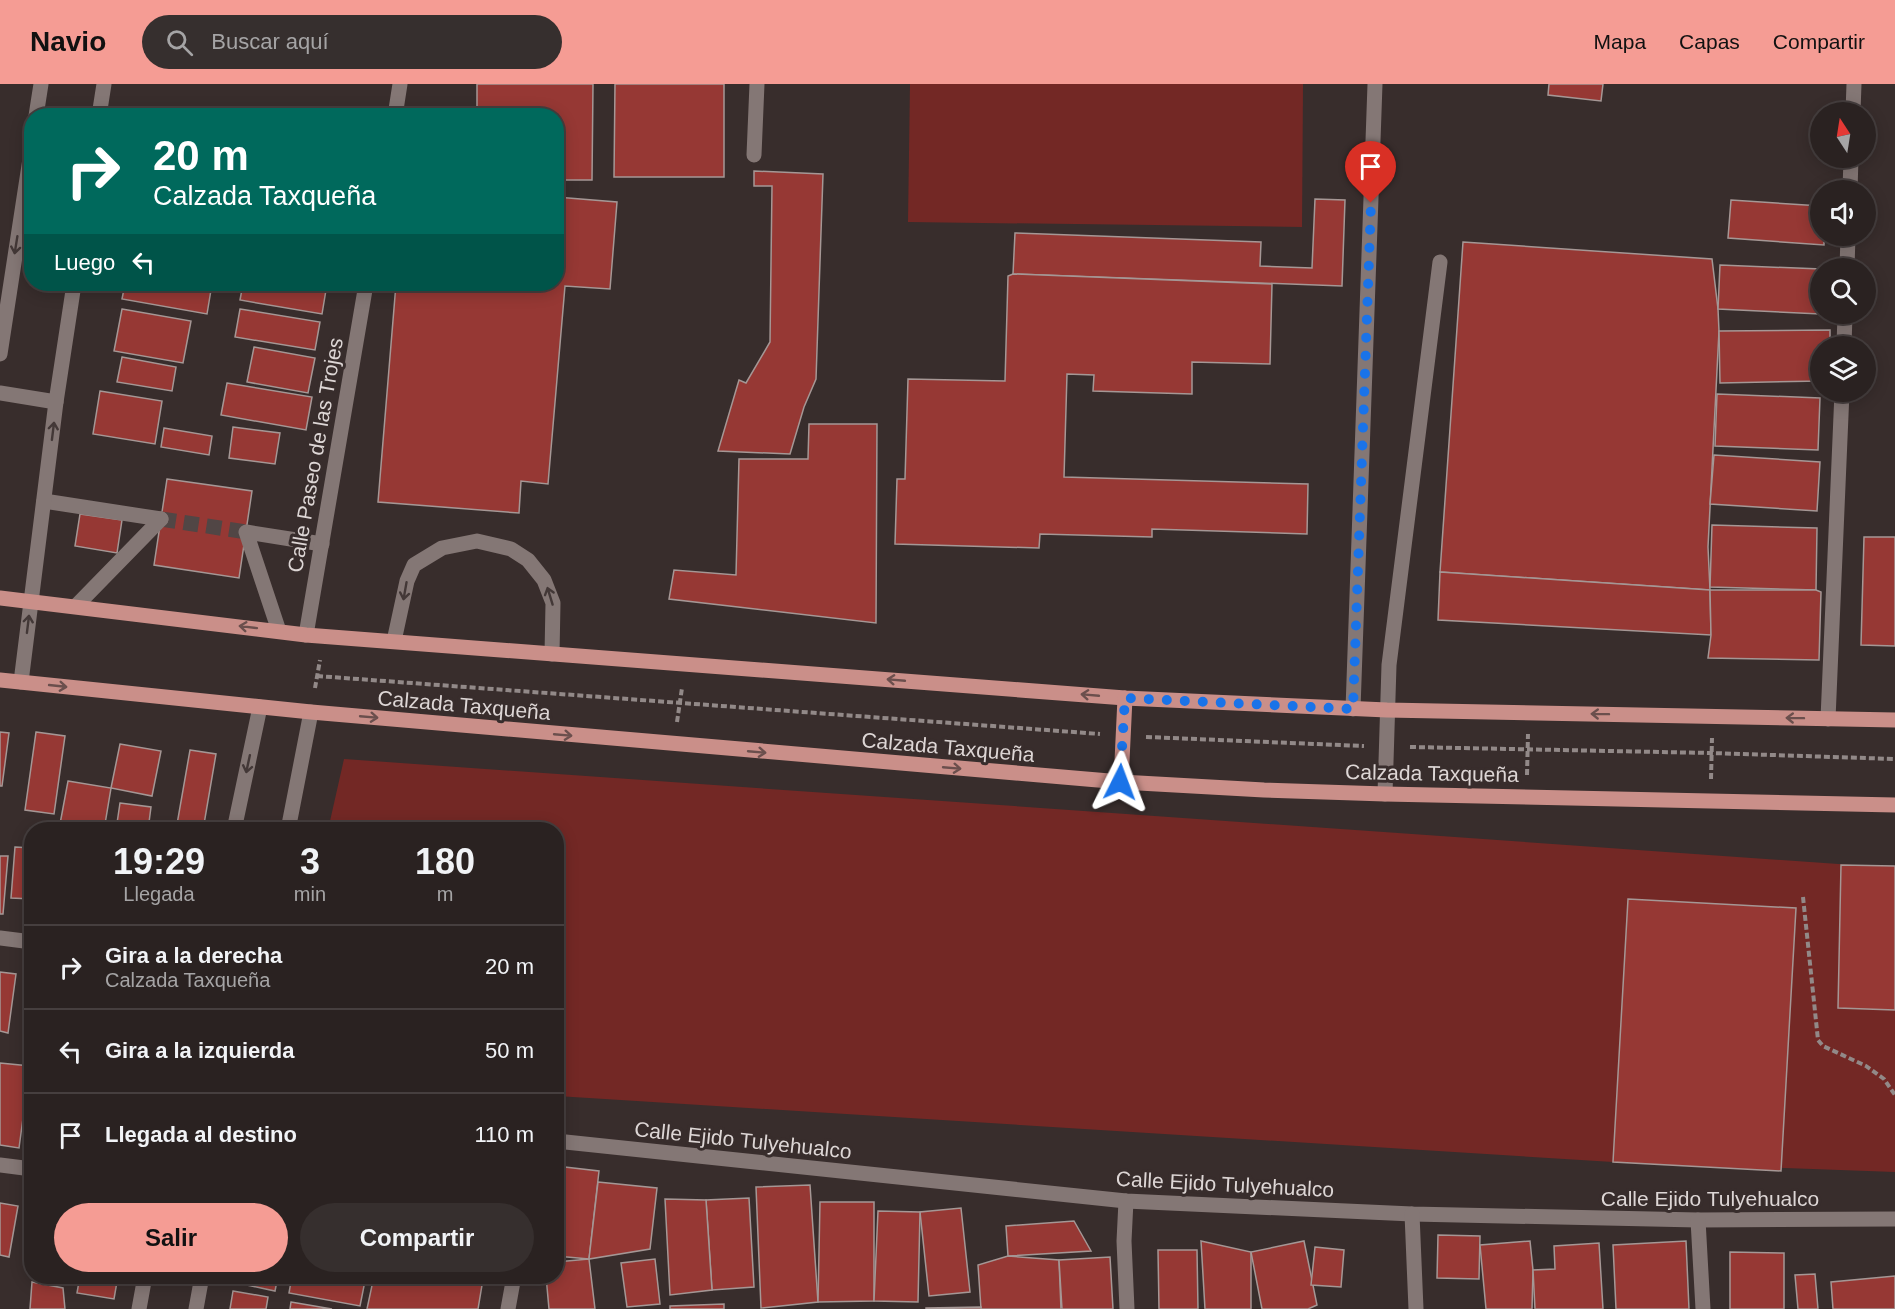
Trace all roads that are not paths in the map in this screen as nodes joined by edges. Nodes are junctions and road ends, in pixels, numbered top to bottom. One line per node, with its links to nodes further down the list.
1 (41, 84): 8 (street)
2 (104, 84): 9 (street)
3 (400, 84): 10 (street)
4 (757, 84): 11 (street)
5 (1375, 84): 34 (street)
6 (1854, 84): 7 (street)
7 (1853, 102)
8 (37, 108)
9 (100, 108)
10 (396, 108)
11 (754, 155)
12 (24, 195): 16 (street, one-way to 16)
13 (1440, 262): 35 (street)
14 (73, 291): 19 (street)
15 (365, 291): 22 (street, Calle Paseo de las Trojes)
16 (2, 328): 17 (street)
17 (0, 354)
18 (0, 393): 19 (street)
19 (56, 402): 21 (street, one-way to 19)
20 (1842, 402): 37 (street)
21 (44, 501): 24 (street); 25 (street)
22 (322, 544): 26 (street); 27 (street, Calle Paseo de las Trojes)
23 (0, 598): 24 (main road)
24 (31, 601): 25 (main road); 31 (street, one-way to 24)
25 (76, 606): 26 (main road, one-way to 25)
26 (279, 631): 27 (main road)
27 (306, 634): 28 (main road)
28 (394, 641): 29 (main road); 29 (street, one-way to 28)
29 (552, 654): 32 (main road, one-way to 29)
30 (0, 680): 31 (main road, Calzada Taxqueña)
31 (21, 682): 33 (main road, Calzada Taxqueña, one-way to 33)
32 (1125, 698): 34 (main road); 39 (main road)
33 (260, 707): 36 (main road, Calzada Taxqueña); 42 (street, one-way to 42)
34 (1353, 709): 35 (main road)
35 (1387, 710): 37 (main road, one-way to 35); 40 (street)
36 (311, 712): 39 (main road, Calzada Taxqueña, one-way to 39); 43 (street)
37 (1828, 719): 38 (main road)
38 (1895, 720)
39 (1120, 782): 40 (main road, Calzada Taxqueña)
40 (1385, 794): 41 (main road, Calzada Taxqueña)
41 (1895, 805)
42 (236, 822)
43 (290, 822)
44 (0, 938): 45 (street)
45 (24, 941)
46 (564, 1142): 49 (street, Calle Ejido Tulyehualco)
47 (0, 1165): 48 (street)
48 (24, 1168)
49 (1126, 1201): 50 (street, Calle Ejido Tulyehualco); 59 (street)
50 (1412, 1214): 52 (street, Calle Ejido Tulyehualco); 60 (street)
51 (1895, 1219): 52 (street, Calle Ejido Tulyehualco)
52 (1698, 1220): 61 (street)
53 (144, 1284): 56 (street)
54 (201, 1284): 57 (street)
55 (513, 1284): 58 (street)
56 (139, 1309)
57 (196, 1309)
58 (508, 1309)
59 (1127, 1309)
60 (1416, 1309)
61 (1703, 1309)

